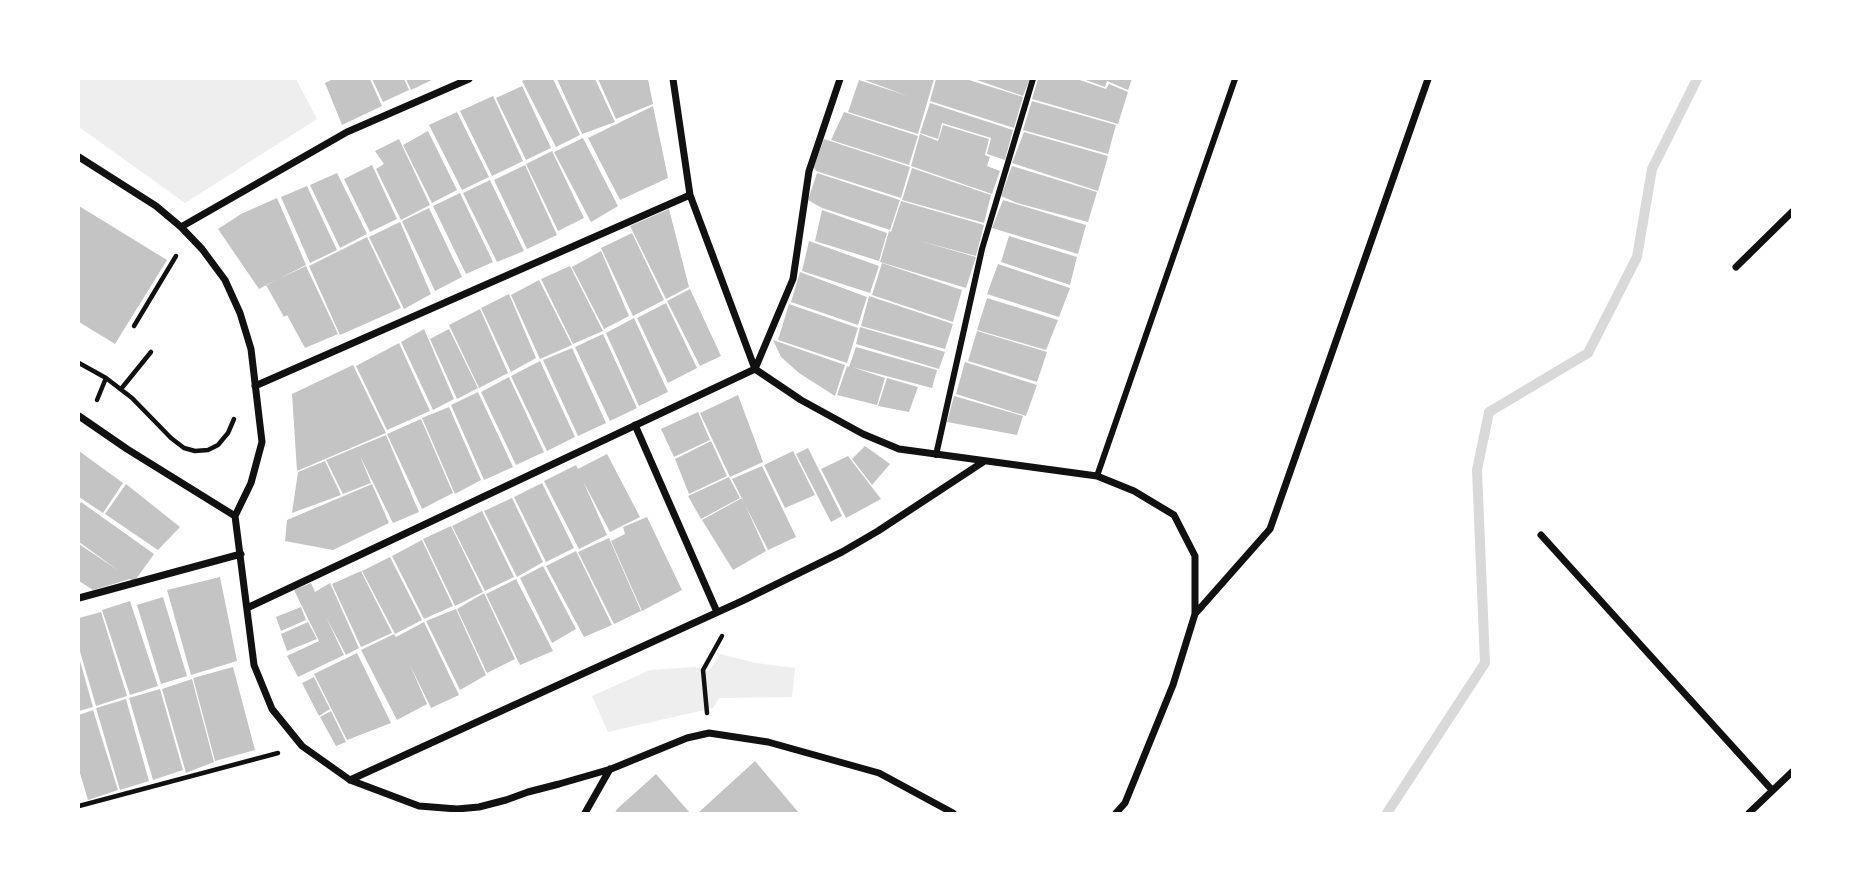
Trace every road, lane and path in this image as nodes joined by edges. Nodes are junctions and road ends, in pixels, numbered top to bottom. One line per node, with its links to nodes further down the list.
1 (470, 79): 10 (street)
2 (673, 79): 8 (street)
3 (840, 79): 16 (street)
4 (1033, 79): 22 (street)
5 (1235, 79): 24 (street)
6 (1428, 79): 31 (street)
7 (79, 157): 10 (street)
8 (690, 195): 16 (street); 17 (street)
9 (1792, 212): 12 (street)
10 (181, 227): 17 (street)
11 (184, 265): 13 (path)
12 (1736, 267)
13 (134, 326)
14 (150, 352): 18 (path)
15 (79, 363): 18 (path)
16 (755, 369): 21 (street); 22 (street)
17 (255, 386): 25 (street)
18 (121, 389): 19 (path)
19 (238, 411)
20 (79, 416): 25 (street)
21 (635, 425): 29 (street); 30 (street)
22 (936, 455): 23 (street)
23 (983, 461): 24 (street); 30 (street)
24 (1097, 476): 31 (street)
25 (235, 516): 27 (street)
26 (1541, 534): 38 (street)
27 (241, 554): 28 (street); 29 (street)
28 (79, 598)
29 (247, 608): 34 (street)
30 (717, 612): 37 (street)
31 (1195, 614): 44 (street)
32 (703, 670): 33 (path)
33 (709, 733): 35 (street); 43 (street)
34 (302, 746): 37 (street); 39 (path)
35 (611, 769): 40 (street); 42 (street)
36 (1792, 772): 38 (street)
37 (350, 779): 40 (street)
38 (1772, 790): 45 (street)
39 (79, 806)
40 (419, 806): 41 (street)
41 (425, 813)
42 (585, 813)
43 (953, 813)
44 (1115, 813)
45 (1749, 813)

